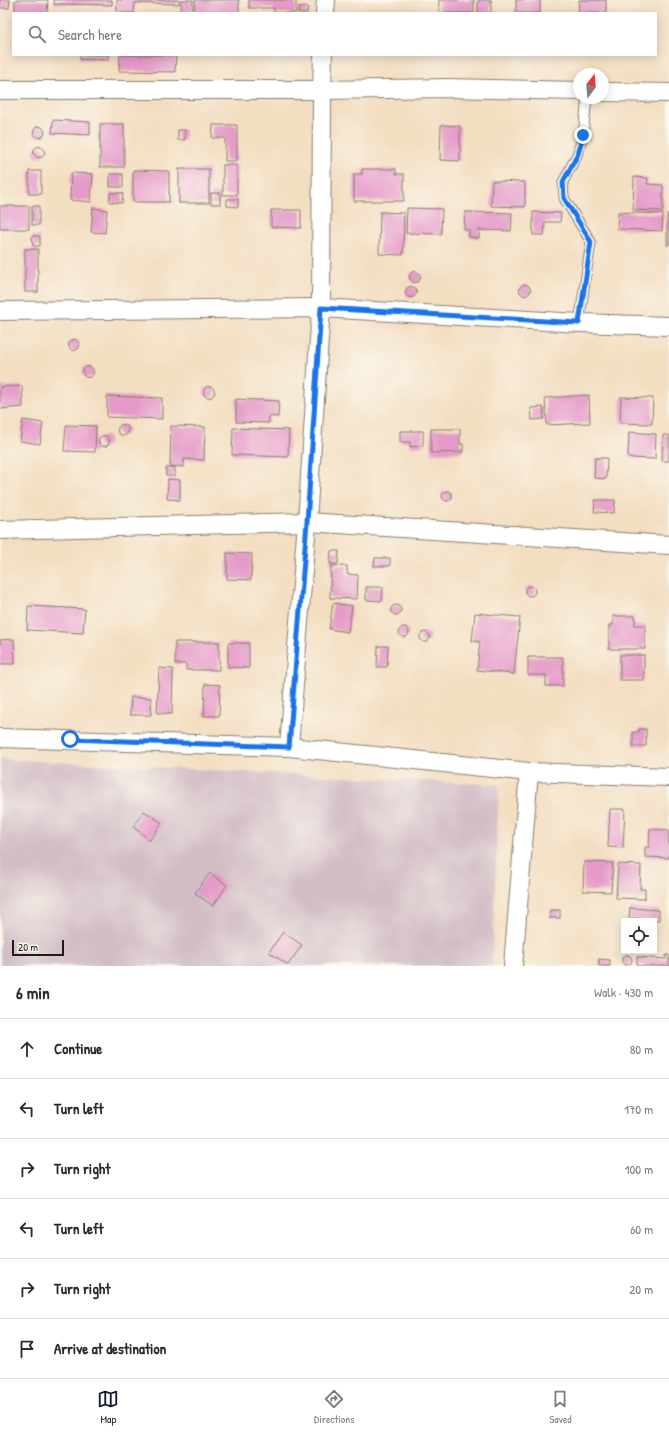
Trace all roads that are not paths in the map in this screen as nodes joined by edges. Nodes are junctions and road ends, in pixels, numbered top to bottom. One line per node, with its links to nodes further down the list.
1 (326, 0): 2 (street)
2 (325, 12)
3 (323, 56): 5 (street)
4 (0, 90): 5 (street)
5 (322, 90): 6 (street); 10 (street)
6 (573, 91)
7 (609, 92): 8 (street)
8 (669, 93)
9 (586, 104): 12 (lane)
10 (321, 308): 11 (street); 12 (street); 14 (street)
11 (0, 311)
12 (579, 323): 13 (street)
13 (669, 326)
14 (307, 522): 15 (street); 16 (street); 18 (street)
15 (0, 530)
16 (669, 545)
17 (0, 738): 18 (street)
18 (289, 747): 19 (street)
19 (529, 772): 20 (street); 21 (street)
20 (669, 777)
21 (513, 966)

